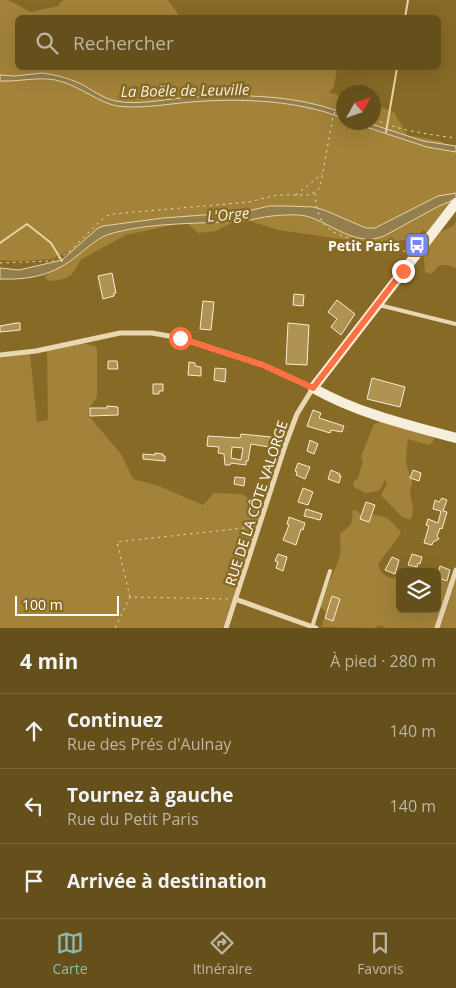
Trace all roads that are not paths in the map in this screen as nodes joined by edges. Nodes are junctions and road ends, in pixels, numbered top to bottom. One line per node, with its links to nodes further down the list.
1 (456, 203): 2 (street)
2 (376, 305): 3 (lane); 5 (street)
3 (456, 324)
4 (0, 355): 5 (street)
5 (313, 388): 6 (street); 9 (street, RUE DE LA CÔTE VALORGE)
6 (456, 438)
7 (456, 570): 12 (street)
8 (330, 571): 10 (lane)
9 (235, 600): 10 (street); 11 (street, RUE DE LA CÔTE VALORGE)
10 (314, 627)
11 (226, 628)
12 (437, 628)

